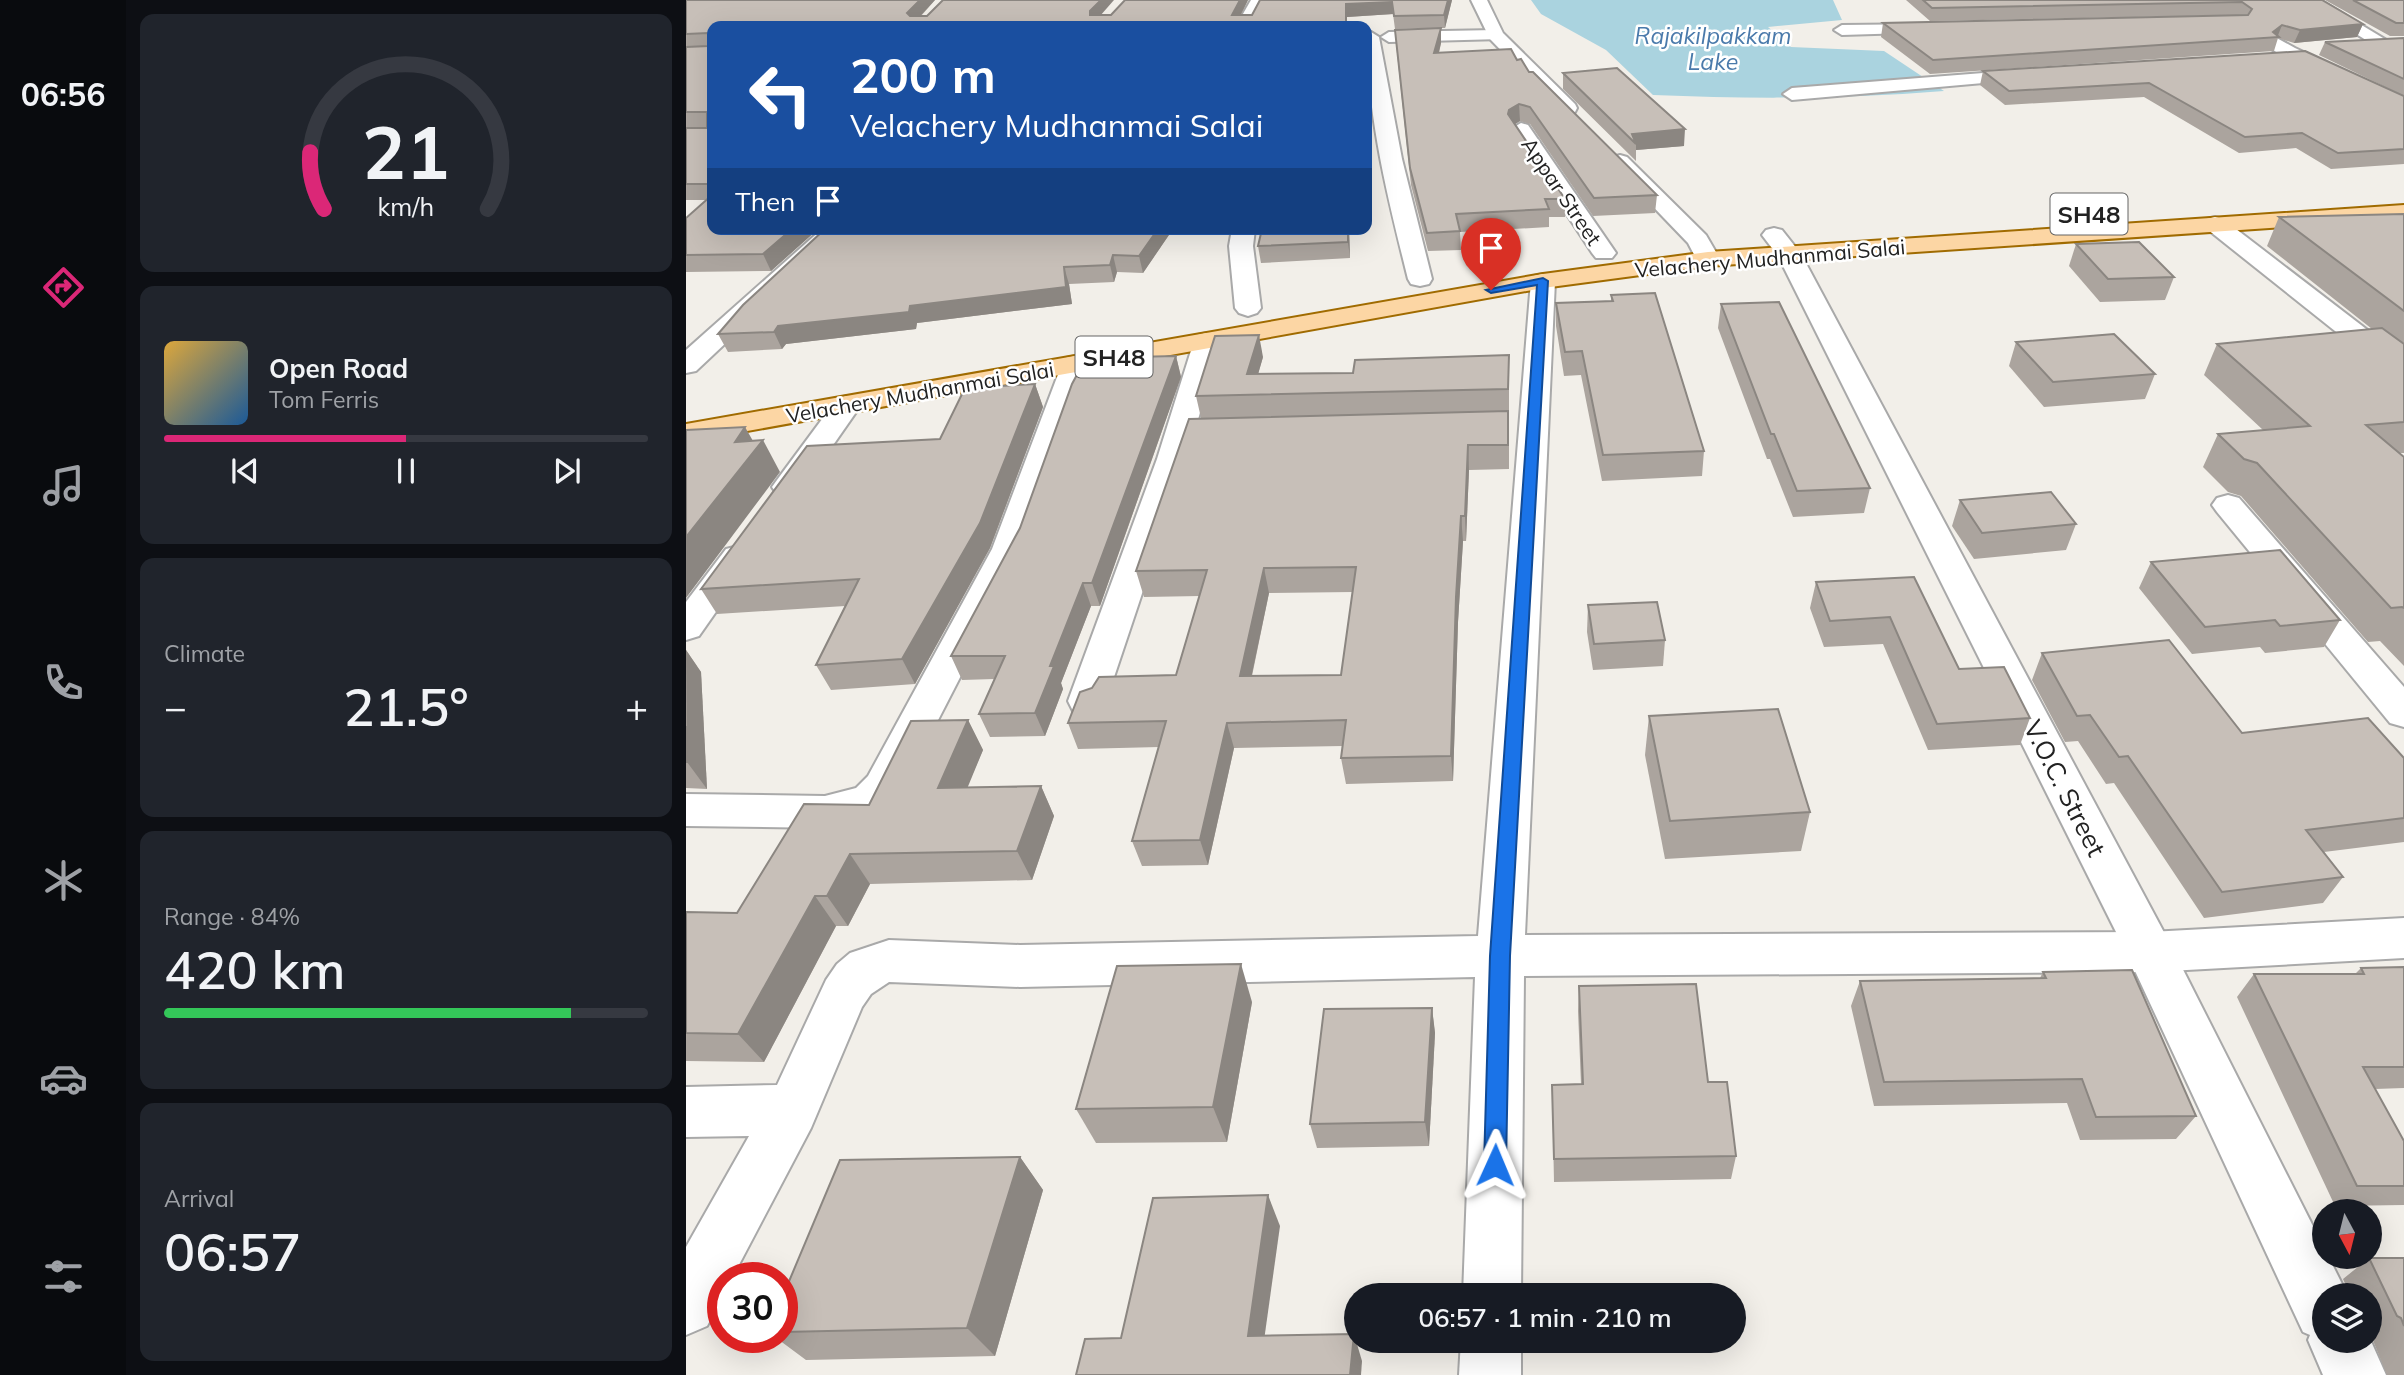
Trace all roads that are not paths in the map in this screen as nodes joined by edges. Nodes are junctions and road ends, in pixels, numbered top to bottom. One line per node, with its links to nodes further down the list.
1 (1259, 0): 5 (street)
2 (1479, 0): 10 (street)
3 (2197, 0): 7 (street)
4 (2309, 0): 13 (street)
5 (1247, 21)
6 (2196, 22): 7 (street)
7 (2236, 22): 16 (street)
8 (1952, 29): 9 (street)
9 (1842, 30)
10 (1496, 35): 11 (street); 22 (street)
11 (1372, 37)
12 (2404, 43): 13 (street)
13 (2385, 44): 14 (street)
14 (2347, 45)
15 (2322, 46): 16 (street)
16 (2295, 54): 17 (street); 21 (street)
17 (2259, 60)
18 (2053, 73): 20 (street)
19 (1372, 79): 32 (street)
20 (1792, 94)
21 (2402, 104)
22 (1582, 123)
23 (1521, 129): 31 (street, Appar Street)
24 (1602, 142): 30 (street)
25 (2403, 208): 26 (main road, Velachery Mudhanmai Salai / SH48); 29 (main road, Velachery Mudhanmai Salai / SH48)
26 (2215, 224): 29 (main road, Velachery Mudhanmai Salai / SH48); 38 (street)
27 (829, 235): 37 (street)
28 (1243, 235): 34 (street)
29 (1782, 244): 30 (main road, Velachery Mudhanmai Salai / SH48); 47 (street, V.O.C. Street)
30 (1703, 249): 31 (main road, Velachery Mudhanmai Salai / SH48); 33 (main road, Velachery Mudhanmai Salai / SH48)
31 (1604, 253): 32 (main road, Velachery Mudhanmai Salai / SH48)
32 (1420, 279): 34 (main road, Velachery Mudhanmai Salai / SH48)
33 (1543, 281): 35 (main road, Velachery Mudhanmai Salai / SH48); 48 (street)
34 (1248, 308): 36 (main road, Velachery Mudhanmai Salai / SH48)
35 (1207, 341): 36 (main road, Velachery Mudhanmai Salai / SH48); 43 (street)
36 (1066, 353): 39 (main road, Velachery Mudhanmai Salai / SH48); 45 (street)
37 (686, 365)
38 (2404, 372)
39 (847, 405): 40 (main road, Velachery Mudhanmai Salai / SH48); 42 (street)
40 (686, 433)
41 (2228, 505): 44 (street)
42 (686, 628)
43 (1087, 701)
44 (2404, 713)
45 (686, 810)
46 (2404, 938): 47 (street)
47 (2150, 952): 48 (street); 52 (street, V.O.C. Street)
48 (1500, 956): 49 (street); 51 (street)
49 (792, 1110): 50 (street); 53 (street)
50 (686, 1112)
51 (1492, 1283)
52 (2312, 1286)
53 (686, 1304)
54 (1491, 1353): 56 (street)
55 (2345, 1353): 57 (street)
56 (1490, 1375)
57 (2355, 1375)

